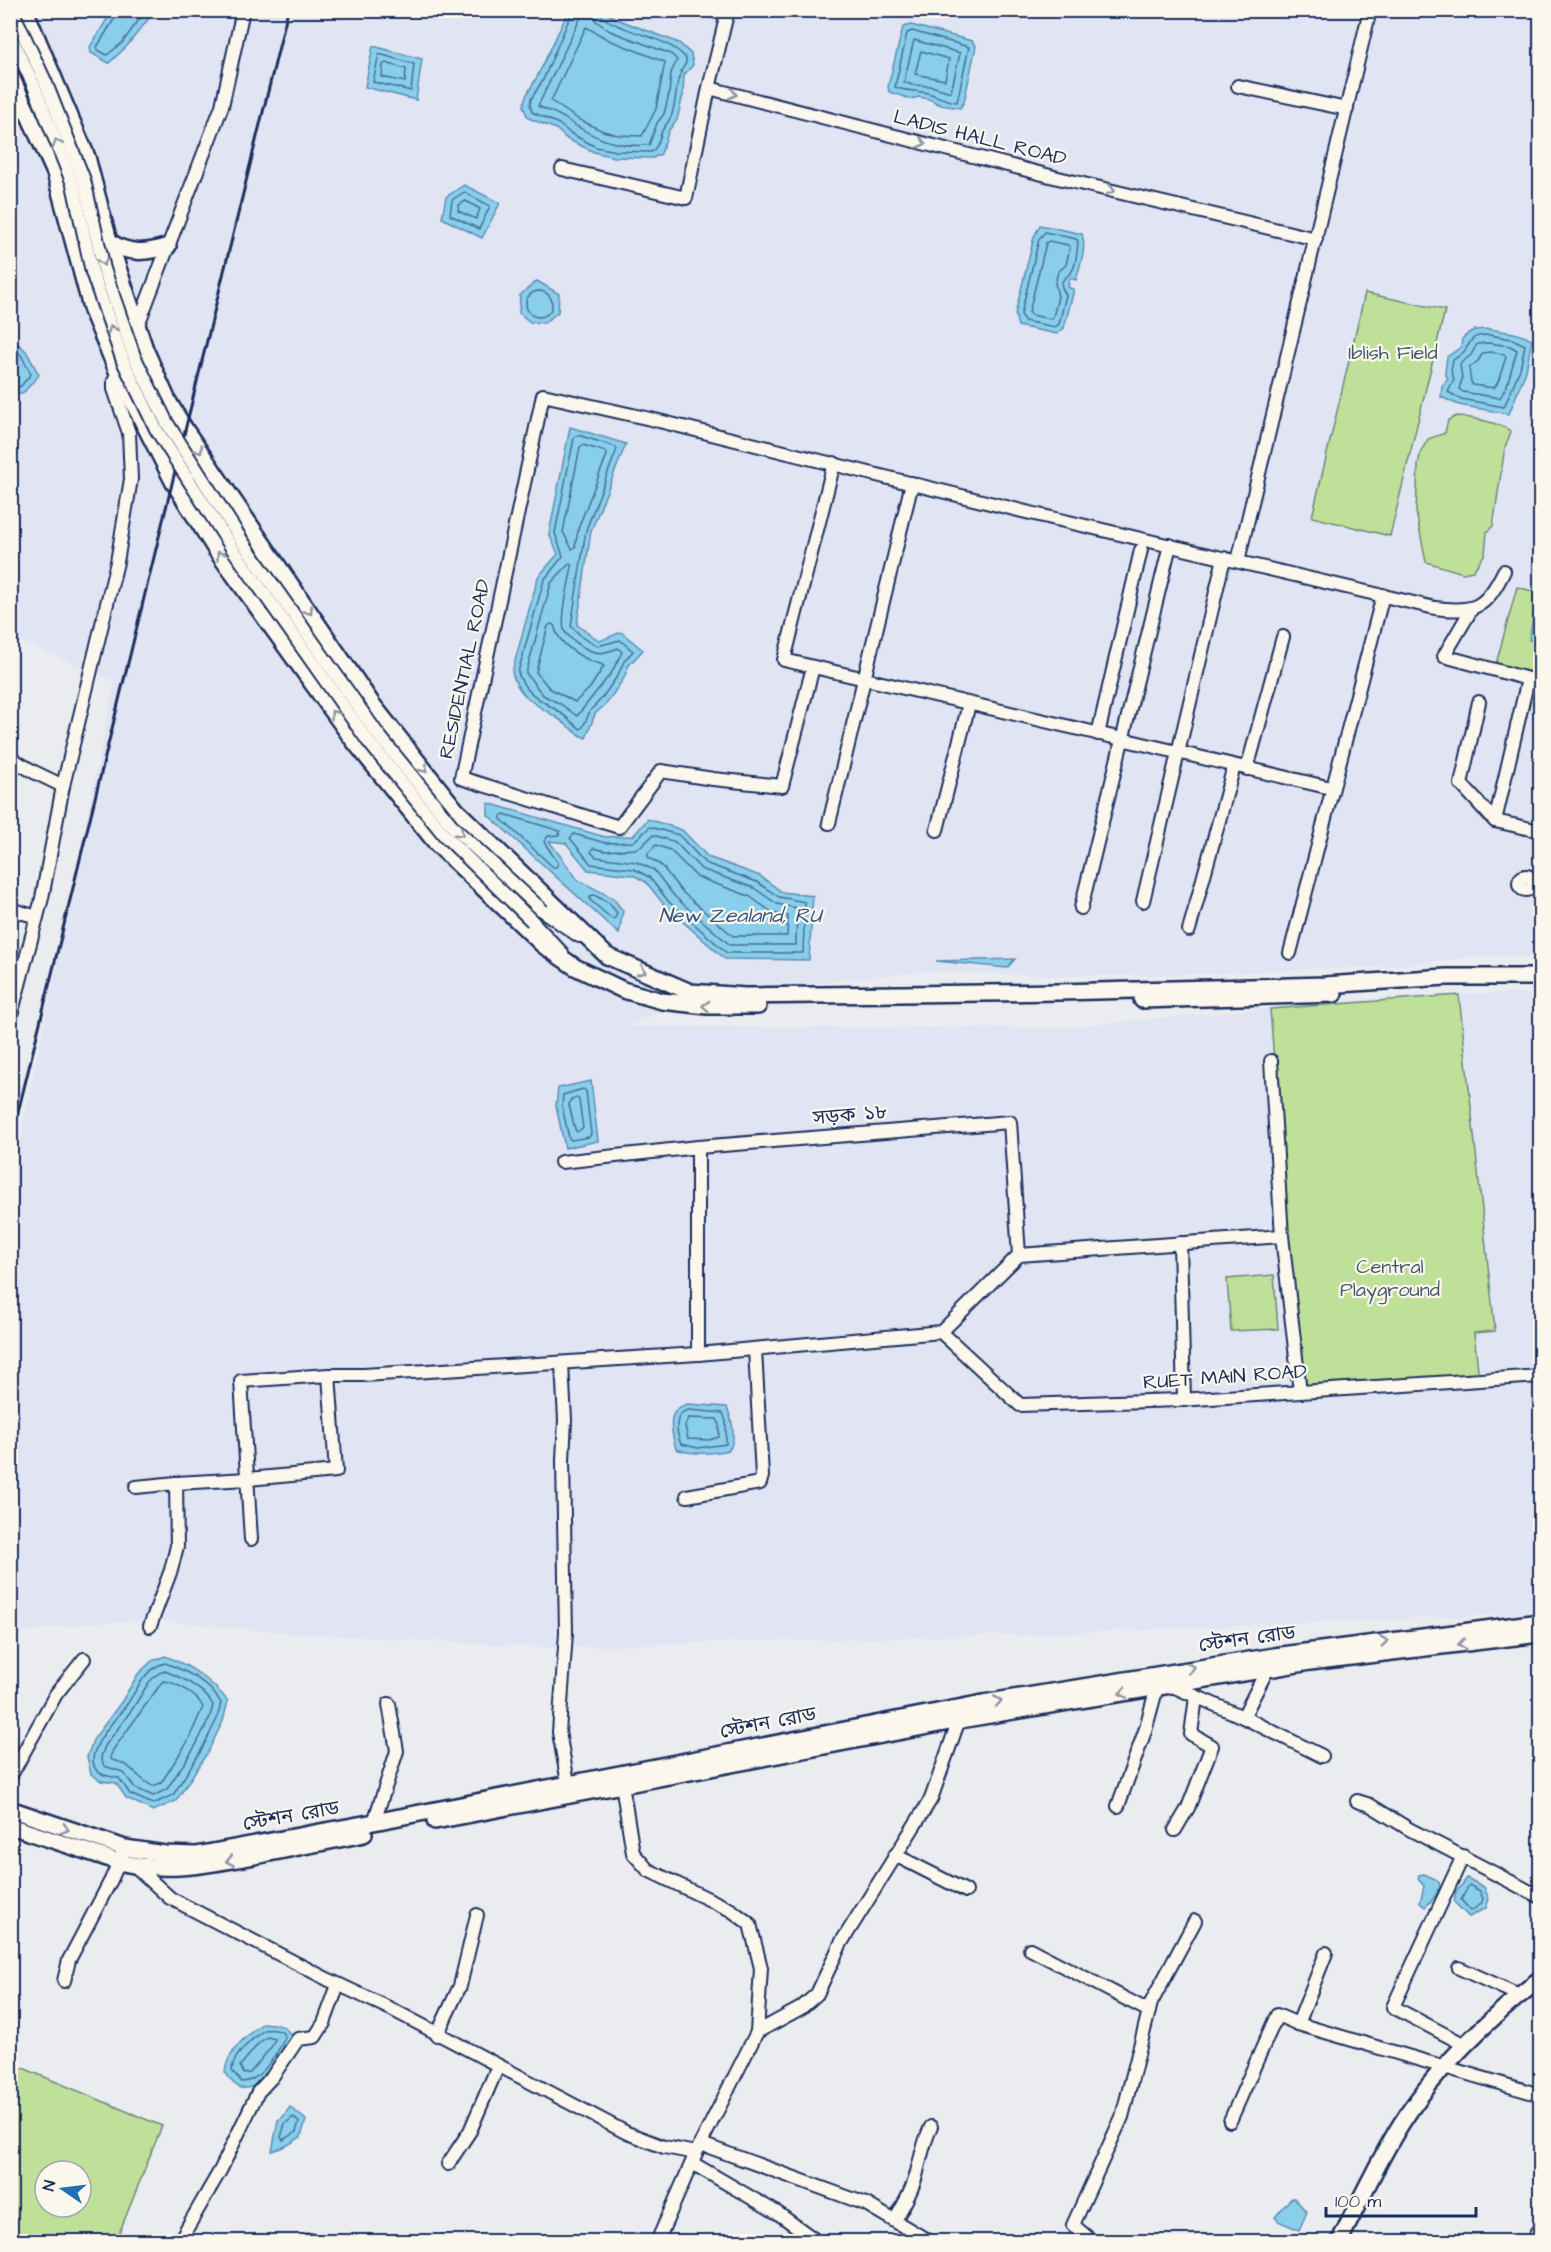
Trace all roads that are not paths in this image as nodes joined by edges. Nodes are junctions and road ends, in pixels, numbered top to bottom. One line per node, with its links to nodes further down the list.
1 (12, 10): 52 (street, one-way to 52, bridge)
2 (25, 10): 14 (main road)
3 (243, 10): 15 (street)
4 (711, 10): 6 (street)
5 (1370, 10): 11 (street)
6 (727, 13): 10 (street)
7 (10, 35): 53 (street, one-way to 7, bridge)
8 (10, 74): 17 (main road)
9 (1238, 86): 11 (street)
10 (709, 88): 12 (street); 13 (street, LADIS HALL ROAD, one-way to 13)
11 (1347, 109): 13 (street)
12 (562, 169)
13 (1316, 238): 23 (street)
14 (109, 241): 15 (main road); 16 (main road)
15 (168, 246): 16 (street)
16 (137, 327): 17 (street); 52 (main road, one-way to 52)
17 (118, 373): 40 (street); 53 (main road, one-way to 17)
18 (834, 463): 19 (street); 28 (street); 28 (street, RESIDENTIAL ROAD)
19 (912, 483): 20 (street); 29 (street)
20 (1170, 545): 22 (street); 35 (street)
21 (1141, 550): 34 (street)
22 (1224, 558): 23 (street); 36 (street)
23 (1238, 561): 25 (street)
24 (1504, 571): 26 (street)
25 (1383, 595): 26 (street); 41 (street)
26 (1471, 610): 30 (street)
27 (1283, 637): 38 (street)
28 (813, 667): 29 (street)
29 (864, 679): 33 (street); 43 (street)
30 (1527, 679): 31 (street); 42 (street)
31 (1540, 682)
32 (1479, 702): 42 (street)
33 (969, 704): 34 (street); 44 (street)
34 (1098, 734): 35 (street)
35 (1122, 740): 36 (street); 47 (street)
36 (1178, 753): 38 (street); 46 (street)
37 (14, 760): 39 (street); 40 (street)
38 (1240, 767): 41 (street); 50 (street)
39 (10, 774)
40 (63, 786): 49 (street)
41 (1331, 788): 51 (street)
42 (1495, 821): 45 (street)
43 (829, 823)
44 (937, 830)
45 (1540, 831)
46 (1143, 901)
47 (1081, 908)
48 (10, 909): 49 (street)
49 (37, 917): 56 (street)
50 (1188, 930)
51 (1290, 953)
52 (607, 956): 54 (main road, one-way to 54)
53 (575, 967): 55 (main road, one-way to 53)
54 (1540, 977)
55 (1540, 987)
56 (10, 1018)
57 (1271, 1061): 60 (street)
58 (698, 1147): 59 (street, সড়ক ১৮); 62 (street, সড়ক ১৮); 65 (street)
59 (561, 1162)
60 (1282, 1236): 61 (street); 69 (street)
61 (1180, 1243): 62 (street); 70 (street)
62 (1018, 1255): 63 (street)
63 (941, 1332): 64 (street); 70 (street, RUET MAIN ROAD)
64 (755, 1350): 65 (street); 74 (street)
65 (698, 1354): 66 (street)
66 (562, 1364): 67 (street); 88 (street)
67 (329, 1375): 71 (street); 71 (street)
68 (1540, 1376): 69 (street, RUET MAIN ROAD)
69 (1300, 1392): 70 (street, RUET MAIN ROAD)
70 (1184, 1400)
71 (248, 1479): 72 (street); 75 (street)
72 (176, 1483): 73 (street); 77 (street)
73 (136, 1487)
74 (687, 1496)
75 (251, 1539)
76 (1540, 1622): 84 (main road, স্টেশন রোড, one-way to 76)
77 (150, 1626)
78 (1540, 1634): 80 (main road, স্টেশন রোড, one-way to 80)
79 (84, 1659): 87 (street)
80 (1268, 1668): 81 (main road, স্টেশন রোড); 85 (street)
81 (1163, 1686): 82 (street); 84 (main road, স্টেশন রোড, one-way to 84); 91 (street)
82 (1196, 1696): 85 (street); 95 (street)
83 (388, 1704): 93 (street)
84 (962, 1714): 88 (main road, স্টেশন রোড); 89 (main road, স্টেশন রোড); 98 (street)
85 (1243, 1717): 86 (street)
86 (1322, 1756)
87 (10, 1777)
88 (568, 1783): 93 (main road, স্টেশন রোড)
89 (622, 1784): 100 (main road, স্টেশন রোড, one-way to 100); 114 (street)
90 (1357, 1801): 99 (street)
91 (1118, 1806)
92 (10, 1809): 100 (main road, স্টেশন রোড, one-way to 100)
93 (374, 1822): 100 (main road, স্টেশন রোড)
94 (10, 1826): 96 (main road, স্টেশন রোড)
95 (1175, 1830)
96 (30, 1831): 97 (main road); 100 (main road, স্টেশন রোড)
97 (10, 1832)
98 (895, 1855): 101 (street); 114 (street)
99 (1463, 1856): 102 (street); 116 (street)
100 (126, 1858): 109 (street); 110 (street)
101 (966, 1891)
102 (1540, 1897)
103 (477, 1915): 115 (street)
104 (1195, 1921): 112 (street)
105 (1030, 1949): 112 (street)
106 (1326, 1953): 113 (street)
107 (1459, 1968): 111 (street)
108 (1540, 1979): 111 (main road)
109 (64, 1981)
110 (338, 1984): 115 (street); 126 (street)
111 (1520, 1995): 116 (main road)
112 (1149, 2011): 130 (street)
113 (1298, 2024): 118 (street); 120 (street)
114 (758, 2032): 122 (street)
115 (437, 2034): 117 (street)
116 (1465, 2045): 118 (main road)
117 (498, 2066): 122 (street); 123 (street)
118 (1443, 2067): 119 (street); 131 (main road)
119 (1540, 2095)
120 (1230, 2121)
121 (932, 2127): 124 (street)
122 (696, 2154): 124 (street); 127 (street); 128 (street)
123 (448, 2164)
124 (895, 2220): 129 (street)
125 (1540, 2227): 132 (street)
126 (179, 2241)
127 (657, 2241)
128 (818, 2241)
129 (930, 2241)
130 (1093, 2241)
131 (1339, 2241)
132 (1532, 2241)

